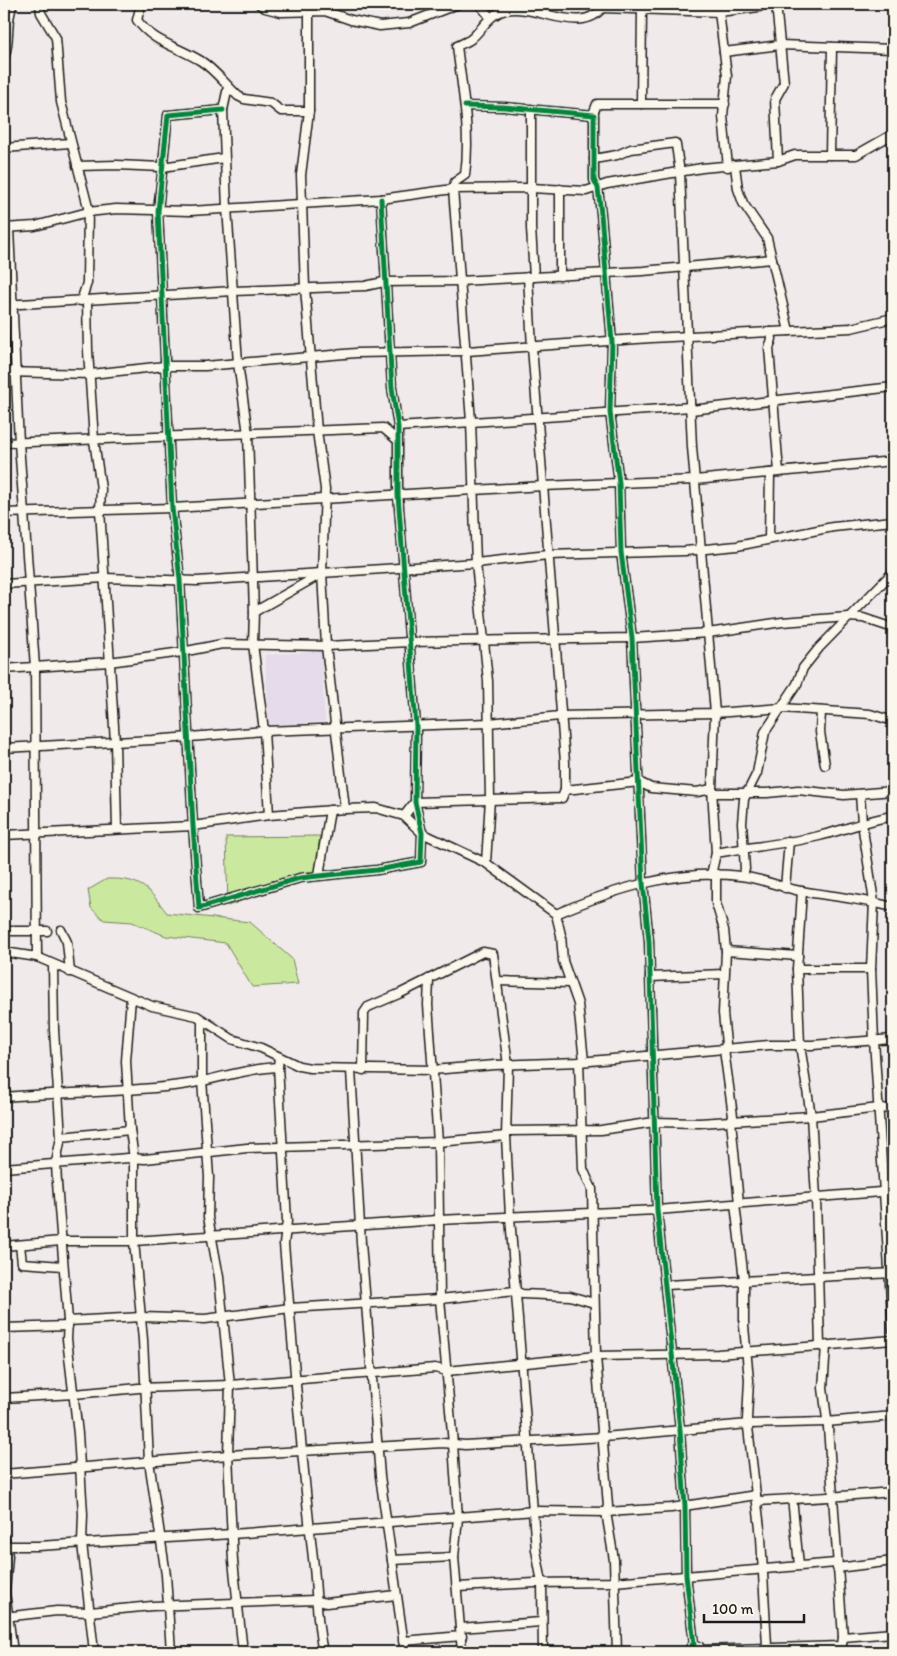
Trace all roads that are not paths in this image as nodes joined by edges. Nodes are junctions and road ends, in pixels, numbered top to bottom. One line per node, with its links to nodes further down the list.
1 (13, 4): 20 (street)
2 (40, 4): 30 (street)
3 (141, 4): 21 (street)
4 (259, 4): 14 (street)
5 (309, 4): 14 (street)
6 (458, 4): 14 (street)
7 (479, 4): 15 (street)
8 (764, 4): 12 (street)
9 (776, 4): 16 (street)
10 (604, 6): 13 (street); 15 (street)
11 (668, 7): 12 (street); 13 (street)
12 (719, 8): 19 (street)
13 (642, 9): 22 (street)
14 (309, 13): 27 (street)
15 (490, 17): 24 (street)
16 (780, 45): 17 (street); 19 (street); 35 (street)
17 (832, 47): 18 (street); 32 (street)
18 (893, 49)
19 (724, 52): 23 (street)
20 (4, 58)
21 (228, 87): 26 (street); 27 (street)
22 (641, 104): 23 (street); 28 (street)
23 (725, 104): 37 (street)
24 (465, 106): 25 (street); 42 (street)
25 (530, 109): 28 (street); 40 (street)
26 (223, 110): 33 (street); 38 (street)
27 (309, 111): 45 (street)
28 (593, 114): 34 (street)
29 (893, 134): 32 (street)
30 (70, 143): 31 (street); 36 (street)
31 (4, 148)
32 (830, 156): 35 (street)
33 (224, 158): 38 (street); 46 (street)
34 (594, 159): 39 (street); 41 (street)
35 (778, 161): 37 (street)
36 (77, 166): 38 (street); 48 (street)
37 (732, 166): 39 (street); 50 (street)
38 (162, 167): 47 (street)
39 (680, 173): 41 (street); 51 (street)
40 (531, 188): 42 (street); 43 (street); 54 (street)
41 (598, 188): 43 (street); 52 (street)
42 (453, 189): 44 (street); 55 (street)
43 (560, 190): 53 (street)
44 (381, 199): 45 (street); 56 (street)
45 (301, 203): 46 (street); 57 (street)
46 (227, 208): 47 (street); 58 (street)
47 (158, 211): 48 (street); 59 (street)
48 (88, 212): 49 (street); 60 (street)
49 (7, 228): 61 (street)
50 (772, 259): 51 (street); 63 (street)
51 (683, 268): 52 (street); 65 (street)
52 (605, 272): 53 (street); 66 (street)
53 (560, 276): 54 (street)
54 (531, 277): 55 (street); 67 (street)
55 (459, 281): 56 (street); 68 (street)
56 (384, 282): 57 (street); 69 (street)
57 (305, 288): 58 (street); 70 (street)
58 (233, 290): 59 (street); 71 (street)
59 (162, 296): 60 (street); 72 (street)
60 (84, 301): 61 (street); 75 (street)
61 (8, 305): 74 (street)
62 (893, 318): 63 (street)
63 (789, 331): 64 (street)
64 (771, 332): 65 (street); 77 (street)
65 (687, 337): 66 (street); 78 (street)
66 (612, 342): 67 (street); 79 (street)
67 (532, 347): 68 (street); 80 (street)
68 (467, 351): 69 (street); 81 (street)
69 (391, 354): 70 (street); 82 (street)
70 (311, 357): 71 (street); 83 (street)
71 (238, 363): 72 (street); 84 (street)
72 (165, 366): 75 (street); 85 (street)
73 (4, 372): 74 (street)
74 (17, 372): 75 (street); 89 (street)
75 (91, 374): 87 (street)
76 (893, 387): 77 (street)
77 (774, 401): 78 (street); 91 (street)
78 (691, 409): 79 (street); 93 (street)
79 (610, 412): 80 (street); 94 (street)
80 (538, 417): 81 (street); 95 (street)
81 (471, 421): 82 (street); 96 (street)
82 (398, 427): 86 (street)
83 (317, 431): 84 (street); 86 (street); 98 (street)
84 (248, 434): 85 (street); 99 (street)
85 (168, 437): 87 (street); 100 (street)
86 (396, 438): 97 (street)
87 (94, 440): 89 (street); 101 (street)
88 (4, 443): 89 (street)
89 (20, 443): 103 (street)
90 (893, 461): 91 (street)
91 (779, 472): 92 (street)
92 (770, 473): 93 (street); 105 (street)
93 (695, 480): 94 (street); 106 (street)
94 (619, 483): 95 (street); 107 (street)
95 (542, 486): 96 (street); 108 (street)
96 (473, 491): 97 (street); 109 (street)
97 (398, 495): 98 (street); 110 (street)
98 (324, 500): 99 (street); 112 (street)
99 (248, 504): 100 (street); 113 (street)
100 (172, 508): 101 (street); 115 (street)
101 (100, 510): 103 (street); 114 (street)
102 (4, 513): 103 (street)
103 (25, 513): 116 (street)
104 (893, 521): 105 (street)
105 (769, 539): 106 (street)
106 (701, 550): 107 (street); 121 (street)
107 (621, 552): 108 (street); 122 (street)
108 (548, 556): 109 (street); 123 (street)
109 (476, 563): 110 (street); 125 (street)
110 (404, 568): 112 (street); 124 (street)
111 (893, 572): 119 (street)
112 (322, 573): 113 (street); 118 (street); 127 (street)
113 (251, 577): 115 (street); 118 (street)
114 (105, 578): 115 (street); 116 (street); 129 (street)
115 (180, 580): 128 (street)
116 (30, 583): 117 (street); 130 (street)
117 (4, 584)
118 (254, 612): 126 (street)
119 (848, 617): 120 (street); 121 (street); 132 (street)
120 (893, 628)
121 (708, 633): 122 (street); 134 (street)
122 (632, 638): 123 (street); 135 (street)
123 (554, 640): 125 (street); 136 (street)
124 (410, 642): 125 (street); 127 (street); 139 (street)
125 (485, 642): 138 (street)
126 (252, 644): 127 (street); 128 (street); 141 (street)
127 (326, 646): 140 (street)
128 (182, 652): 129 (street); 142 (street)
129 (109, 662): 130 (street); 143 (street)
130 (35, 667): 131 (street); 144 (street)
131 (4, 668)
132 (782, 708): 133 (street); 134 (street); 151 (street)
133 (821, 711): 137 (street); 146 (street)
134 (715, 713): 135 (street); 149 (street)
135 (636, 715): 136 (street); 147 (street)
136 (560, 716): 138 (street); 148 (street)
137 (893, 721)
138 (489, 723): 139 (street); 153 (street)
139 (416, 726): 140 (street); 154 (street)
140 (336, 730): 141 (street); 155 (street)
141 (264, 731): 142 (street); 157 (street)
142 (189, 737): 143 (street); 161 (street)
143 (116, 742): 144 (street); 162 (street)
144 (37, 746): 145 (street); 163 (street)
145 (4, 748)
146 (825, 765)
147 (639, 782): 148 (street); 149 (street); 173 (street)
148 (564, 790): 153 (street)
149 (713, 791): 151 (street); 168 (street)
150 (893, 791): 152 (street)
151 (747, 793): 152 (street); 167 (street)
152 (860, 794): 160 (street)
153 (490, 799): 154 (street); 169 (street)
154 (415, 802): 158 (street); 164 (street)
155 (345, 809): 156 (street); 158 (street)
156 (330, 810): 157 (street); 171 (street)
157 (269, 815): 161 (street)
158 (404, 816): 164 (street)
159 (893, 816): 160 (street)
160 (862, 823): 166 (street); 176 (street)
161 (193, 826): 162 (street); 171 (street)
162 (117, 829): 163 (street)
163 (35, 833): 165 (street); 181 (street)
164 (422, 833): 169 (street); 171 (street)
165 (4, 834)
166 (789, 841): 167 (street); 174 (street)
167 (742, 848): 168 (street); 172 (street)
168 (716, 853): 170 (street)
169 (486, 862): 178 (street)
170 (714, 874): 172 (street); 173 (street); 183 (street)
171 (319, 875)
172 (743, 876): 174 (street)
173 (643, 883): 178 (street); 192 (street)
174 (785, 888): 175 (street)
175 (802, 891): 176 (street); 185 (street)
176 (874, 902): 177 (street); 189 (street)
177 (893, 907)
178 (556, 914): 195 (street)
179 (61, 930): 190 (street)
180 (4, 931): 181 (street)
181 (37, 931): 182 (street); 186 (street)
182 (47, 931)
183 (726, 950): 185 (street); 191 (street)
184 (4, 952): 186 (street)
185 (798, 956): 188 (street)
186 (37, 957): 187 (street)
187 (53, 965): 190 (street); 212 (street)
188 (797, 969): 189 (street); 200 (street)
189 (871, 969): 199 (street)
190 (70, 972): 196 (street)
191 (724, 974): 192 (street); 201 (street)
192 (650, 977): 202 (street)
193 (429, 978): 194 (street); 208 (street); 209 (street)
194 (497, 981): 195 (street); 205 (street)
195 (570, 983): 204 (street)
196 (131, 998): 197 (street); 211 (street)
197 (202, 1020): 203 (street); 210 (street)
198 (893, 1039): 199 (street)
199 (874, 1040): 200 (street); 214 (street)
200 (800, 1045): 201 (street); 216 (street)
201 (724, 1050): 202 (street); 217 (street)
202 (652, 1054): 204 (street); 218 (street)
203 (279, 1056): 206 (street); 207 (street)
204 (581, 1061): 205 (street); 220 (street)
205 (508, 1065): 209 (street); 221 (street)
206 (278, 1068): 210 (street); 225 (street)
207 (351, 1070): 208 (street); 224 (street)
208 (363, 1070): 209 (street)
209 (432, 1070): 223 (street)
210 (202, 1080): 211 (street); 226 (street)
211 (128, 1089): 212 (street); 219 (street)
212 (58, 1092): 213 (street); 222 (street)
213 (4, 1097)
214 (878, 1108): 215 (street); 216 (street); 231 (street)
215 (893, 1109)
216 (811, 1116): 217 (street); 232 (street)
217 (731, 1121): 218 (street); 233 (street)
218 (654, 1122): 220 (street); 234 (street)
219 (130, 1130): 222 (street); 227 (street)
220 (581, 1130): 221 (street); 235 (street)
221 (507, 1133): 223 (street); 236 (street)
222 (61, 1137): 228 (street)
223 (438, 1142): 224 (street); 237 (street)
224 (356, 1143): 225 (street); 238 (street)
225 (283, 1148): 226 (street); 239 (street)
226 (206, 1153): 227 (street); 240 (street)
227 (134, 1159): 228 (street); 242 (street)
228 (56, 1163): 229 (street); 241 (street)
229 (4, 1168)
230 (893, 1191): 231 (street)
231 (884, 1192): 232 (street); 246 (street)
232 (816, 1197): 233 (street); 247 (street)
233 (737, 1203): 234 (street); 248 (street)
234 (658, 1210): 235 (street); 249 (street)
235 (592, 1213): 236 (street); 253 (street)
236 (510, 1217): 237 (street); 250 (street)
237 (438, 1220): 238 (street); 251 (street)
238 (361, 1226): 239 (street); 252 (street)
239 (285, 1232): 240 (street); 254 (street)
240 (210, 1235): 242 (street); 255 (street)
241 (60, 1241): 242 (street); 243 (street); 245 (street)
242 (134, 1241): 256 (street)
243 (20, 1245): 244 (street); 245 (street)
244 (4, 1246)
245 (62, 1266): 257 (street)
246 (891, 1273): 247 (street); 259 (street)
247 (818, 1278): 248 (street); 261 (street)
248 (744, 1280): 249 (street); 262 (street)
249 (666, 1285): 263 (street)
250 (515, 1291): 251 (street); 253 (street); 265 (street)
251 (440, 1299): 252 (street); 266 (street)
252 (367, 1303): 254 (street); 267 (street)
253 (594, 1303): 264 (street)
254 (290, 1308): 255 (street); 268 (street)
255 (222, 1316): 256 (street); 269 (street)
256 (142, 1317): 257 (street); 270 (street)
257 (68, 1323): 258 (street); 271 (street)
258 (4, 1328)
259 (893, 1330)
260 (893, 1340): 261 (street)
261 (823, 1346): 262 (street); 274 (street)
262 (747, 1351): 263 (street); 275 (street)
263 (672, 1354): 264 (street); 276 (street)
264 (596, 1356): 265 (street); 277 (street)
265 (521, 1362): 266 (street); 278 (street)
266 (447, 1370): 267 (street); 279 (street)
267 (371, 1374): 268 (street); 280 (street)
268 (297, 1379): 269 (street); 281 (street)
269 (230, 1385): 270 (street); 282 (street)
270 (146, 1388): 271 (street); 283 (street)
271 (74, 1394): 272 (street); 284 (street)
272 (4, 1398)
273 (893, 1416): 274 (street)
274 (826, 1422): 275 (street); 289 (street)
275 (748, 1424): 276 (street); 287 (street)
276 (680, 1430): 277 (street); 290 (street)
277 (604, 1437): 278 (street); 292 (street)
278 (528, 1440): 279 (street); 291 (street)
279 (453, 1444): 280 (street); 293 (street)
280 (379, 1447): 281 (street); 294 (street)
281 (301, 1450): 282 (street); 295 (street)
282 (228, 1455): 283 (street); 296 (street)
283 (149, 1461): 284 (street); 298 (street)
284 (80, 1468): 285 (street); 299 (street)
285 (4, 1474)
286 (893, 1492): 289 (street)
287 (756, 1498): 288 (street); 290 (street); 306 (street)
288 (792, 1498): 289 (street); 304 (street)
289 (832, 1498): 305 (street)
290 (685, 1507): 292 (street); 307 (street)
291 (535, 1511): 292 (street); 293 (street); 309 (street)
292 (606, 1512): 308 (street)
293 (458, 1518): 294 (street); 301 (street)
294 (386, 1523): 295 (street); 302 (street)
295 (310, 1528): 296 (street); 312 (street)
296 (232, 1534): 298 (street); 313 (street)
297 (4, 1537): 300 (street)
298 (160, 1538): 299 (street); 314 (street)
299 (82, 1543): 300 (street); 315 (street)
300 (5, 1546): 316 (street)
301 (454, 1558): 302 (street); 310 (street)
302 (392, 1560): 311 (street)
303 (893, 1561): 305 (street)
304 (799, 1565): 305 (street); 306 (street)
305 (837, 1566): 321 (street)
306 (764, 1568): 307 (street); 324 (street)
307 (686, 1576): 308 (street); 323 (street)
308 (614, 1582): 309 (street); 335 (street)
309 (542, 1583): 310 (street); 317 (street)
310 (457, 1587): 318 (street)
311 (396, 1595): 312 (street); 322 (street)
312 (315, 1600): 313 (street); 331 (street)
313 (238, 1603): 314 (street); 330 (street)
314 (166, 1606): 315 (street); 329 (street)
315 (90, 1612): 316 (street); 328 (street)
316 (7, 1616): 327 (street)
317 (541, 1622): 318 (street); 334 (street)
318 (460, 1628): 320 (street)
319 (893, 1634): 321 (street)
320 (462, 1636): 322 (street); 333 (street)
321 (843, 1637): 325 (street)
322 (403, 1641): 332 (street)
323 (694, 1644): 326 (street); 336 (street)
324 (770, 1649): 325 (street); 326 (street)
325 (841, 1649)
326 (701, 1651)
327 (13, 1652)
328 (94, 1652)
329 (170, 1652)
330 (243, 1652)
331 (323, 1652)
332 (404, 1652)
333 (462, 1652)
334 (543, 1652)
335 (617, 1652)
336 (690, 1652)

